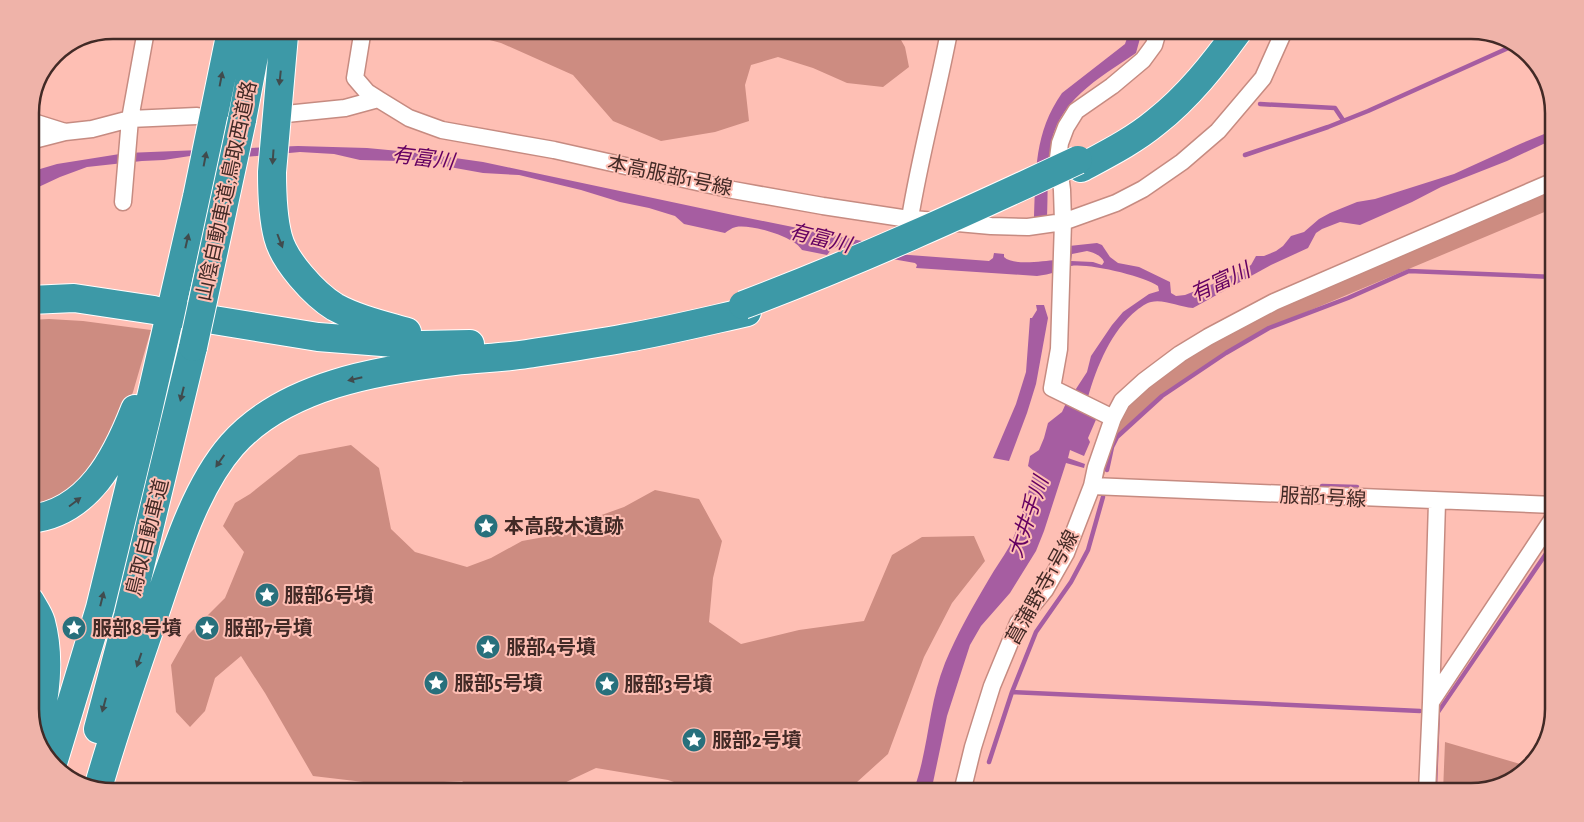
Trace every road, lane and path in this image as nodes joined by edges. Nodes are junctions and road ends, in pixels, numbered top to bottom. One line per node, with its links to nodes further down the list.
1 (144, 39): 14 (street)
2 (229, 39): 13 (highway, 山陰自動車道;鳥取西道路, one-way to 2)
3 (257, 39): 27 (highway, 山陰自動車道;鳥取西道路, bridge)
4 (284, 39): 12 (highway, one-way to 12)
5 (361, 39): 11 (street, 本高服部1号線)
6 (948, 39): 21 (street)
7 (1156, 39): 22 (street)
8 (1220, 39): 18 (highway)
9 (1232, 39): 18 (highway)
10 (1280, 39): 22 (street, 本高服部1号線)
11 (378, 99): 12 (street); 21 (street, 本高服部1号線)
12 (281, 117): 28 (highway, one-way to 28)
13 (204, 119): 14 (street); 23 (highway, 山陰自動車道;鳥取西道路, one-way to 13)
14 (130, 120): 16 (street); 20 (street)
15 (39, 124): 16 (street)
16 (65, 132): 17 (street)
17 (39, 139)
18 (1079, 164): 25 (highway, bridge)
19 (1545, 185): 30 (street, 菖蒲野寺1号線)
20 (123, 202)
21 (910, 218): 22 (street, 本高服部1号線)
22 (1062, 226): 30 (street)
23 (179, 276): 27 (highway, 山陰自動車道;鳥取西道路); 34 (highway, one-way to 23)
24 (39, 300): 27 (highway)
25 (745, 308): 28 (highway); 29 (highway)
26 (39, 313): 27 (highway)
27 (173, 327): 28 (highway); 29 (highway); 39 (highway, 鳥取自動車道, one-way to 27); 40 (highway, 鳥取自動車道, one-way to 40)
28 (526, 343)
29 (453, 361): 41 (highway, one-way to 41)
30 (1109, 416): 31 (street, 菖蒲野寺1号線)
31 (1092, 486): 32 (street, 服部1号線); 42 (street, 菖蒲野寺1号線)
32 (1437, 502): 33 (street, 服部1号線); 37 (street)
33 (1545, 505)
34 (39, 517)
35 (1545, 531): 37 (street)
36 (39, 618): 38 (highway)
37 (1431, 702): 43 (street)
38 (39, 718)
39 (55, 756)
40 (85, 778)
41 (100, 782)
42 (964, 783)
43 (1427, 783)

